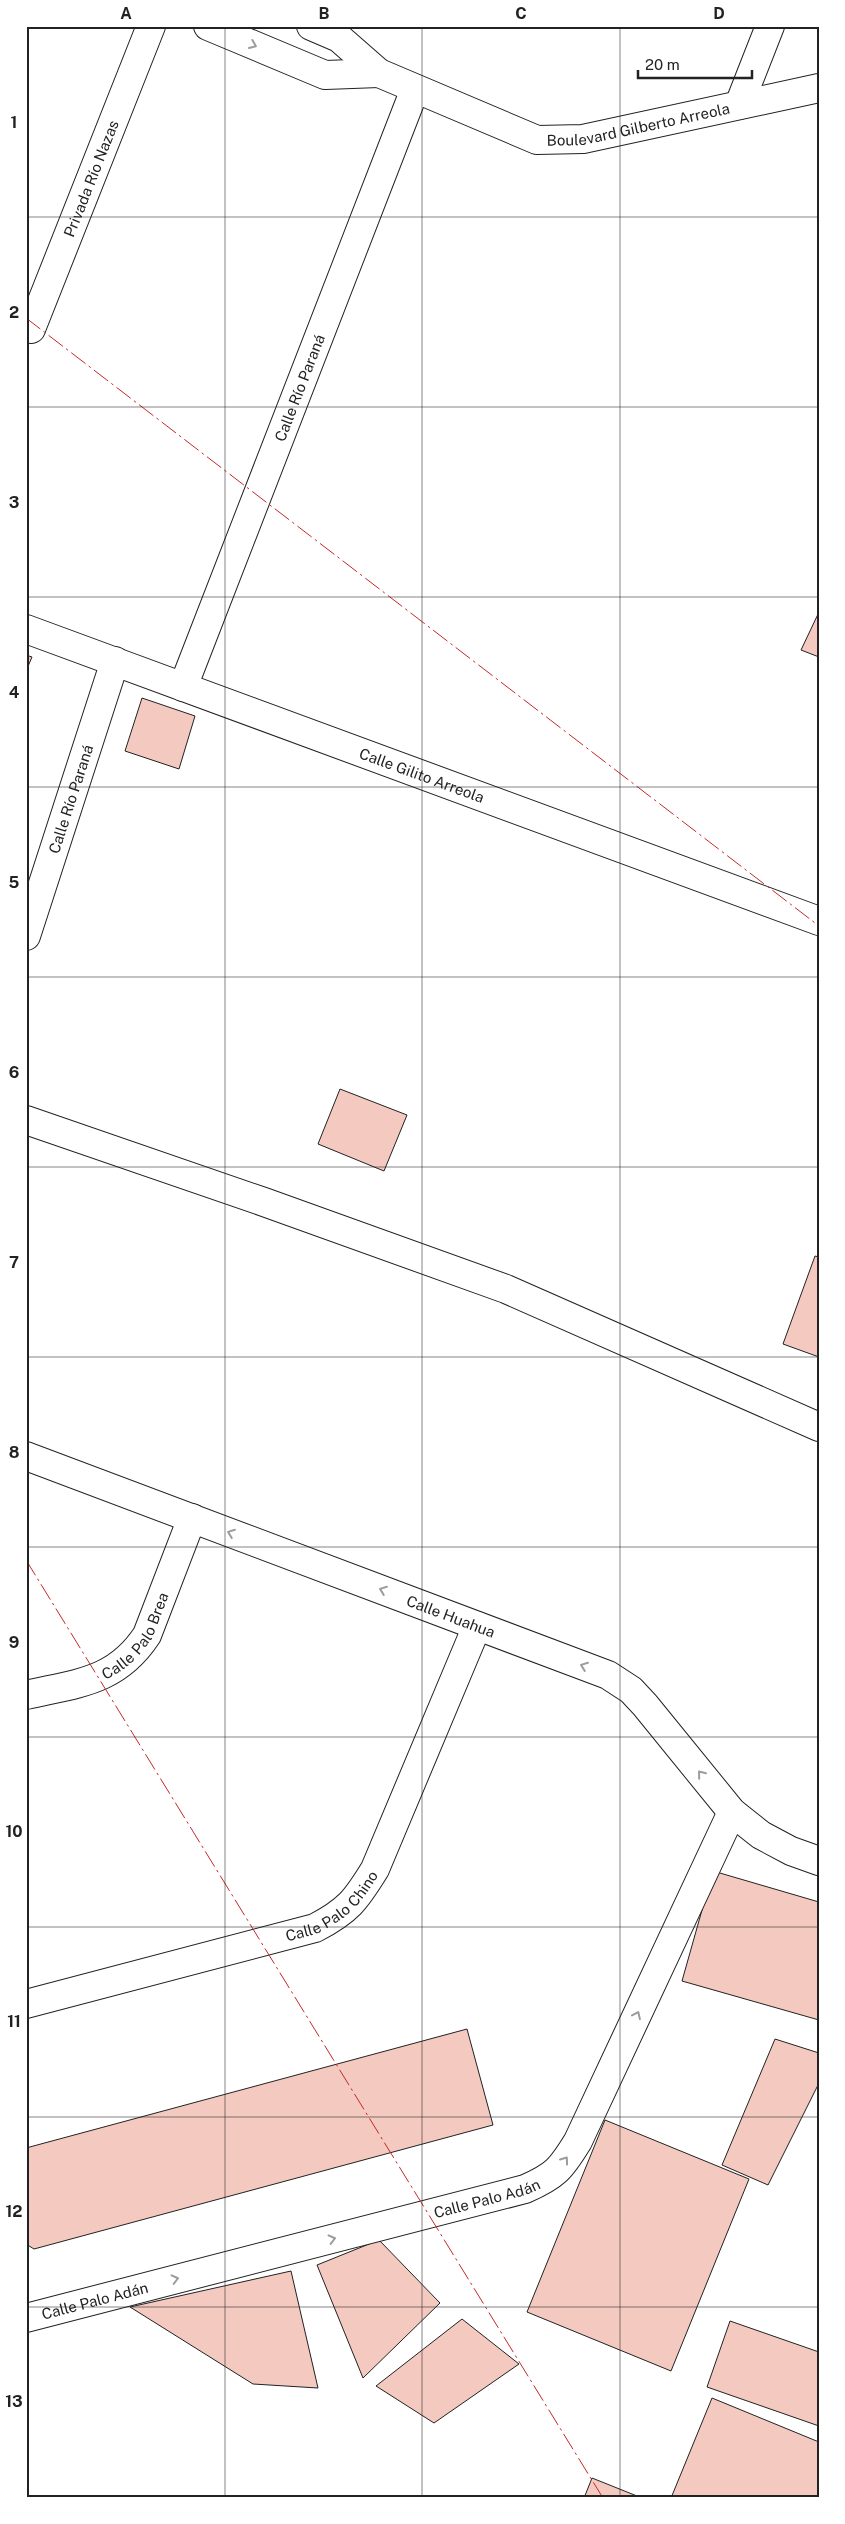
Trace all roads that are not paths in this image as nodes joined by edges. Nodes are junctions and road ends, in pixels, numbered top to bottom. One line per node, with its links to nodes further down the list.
1 (151, 26): 11 (street, Privada Río Nazas)
2 (208, 26): 7 (street, Boulevard Gilberto Arreola, one-way to 7)
3 (311, 26): 5 (street, Boulevard Gilberto Arreola)
4 (770, 26): 10 (street)
5 (342, 32): 6 (street, Boulevard Gilberto Arreola); 7 (street)
6 (379, 73): 7 (street, Boulevard Gilberto Arreola); 8 (street, Boulevard Gilberto Arreola)
7 (325, 75)
8 (415, 88): 10 (street, Boulevard Gilberto Arreola); 14 (street, Calle Río Paraná)
9 (819, 88): 10 (street, Boulevard Gilberto Arreola)
10 (739, 105)
11 (31, 329)
12 (26, 629): 13 (street, Calle Gilito Arreola)
13 (114, 661): 14 (street, Calle Gilito Arreola); 16 (street, Calle Río Paraná)
14 (183, 687): 15 (street, Calle Gilito Arreola)
15 (819, 921)
16 (26, 936)
17 (26, 1120): 18 (street)
18 (819, 1427)
19 (26, 1456): 20 (street, Calle Huahua)
20 (192, 1518): 21 (street, Calle Huahua, one-way to 20); 22 (street, Calle Palo Brea)
21 (477, 1626): 23 (street, Calle Huahua, one-way to 21); 25 (street, Calle Palo Chino)
22 (26, 1695)
23 (732, 1812): 24 (street, Calle Huahua); 26 (street, Calle Palo Adán, one-way to 23)
24 (819, 1861)
25 (26, 2004)
26 (26, 2318)

